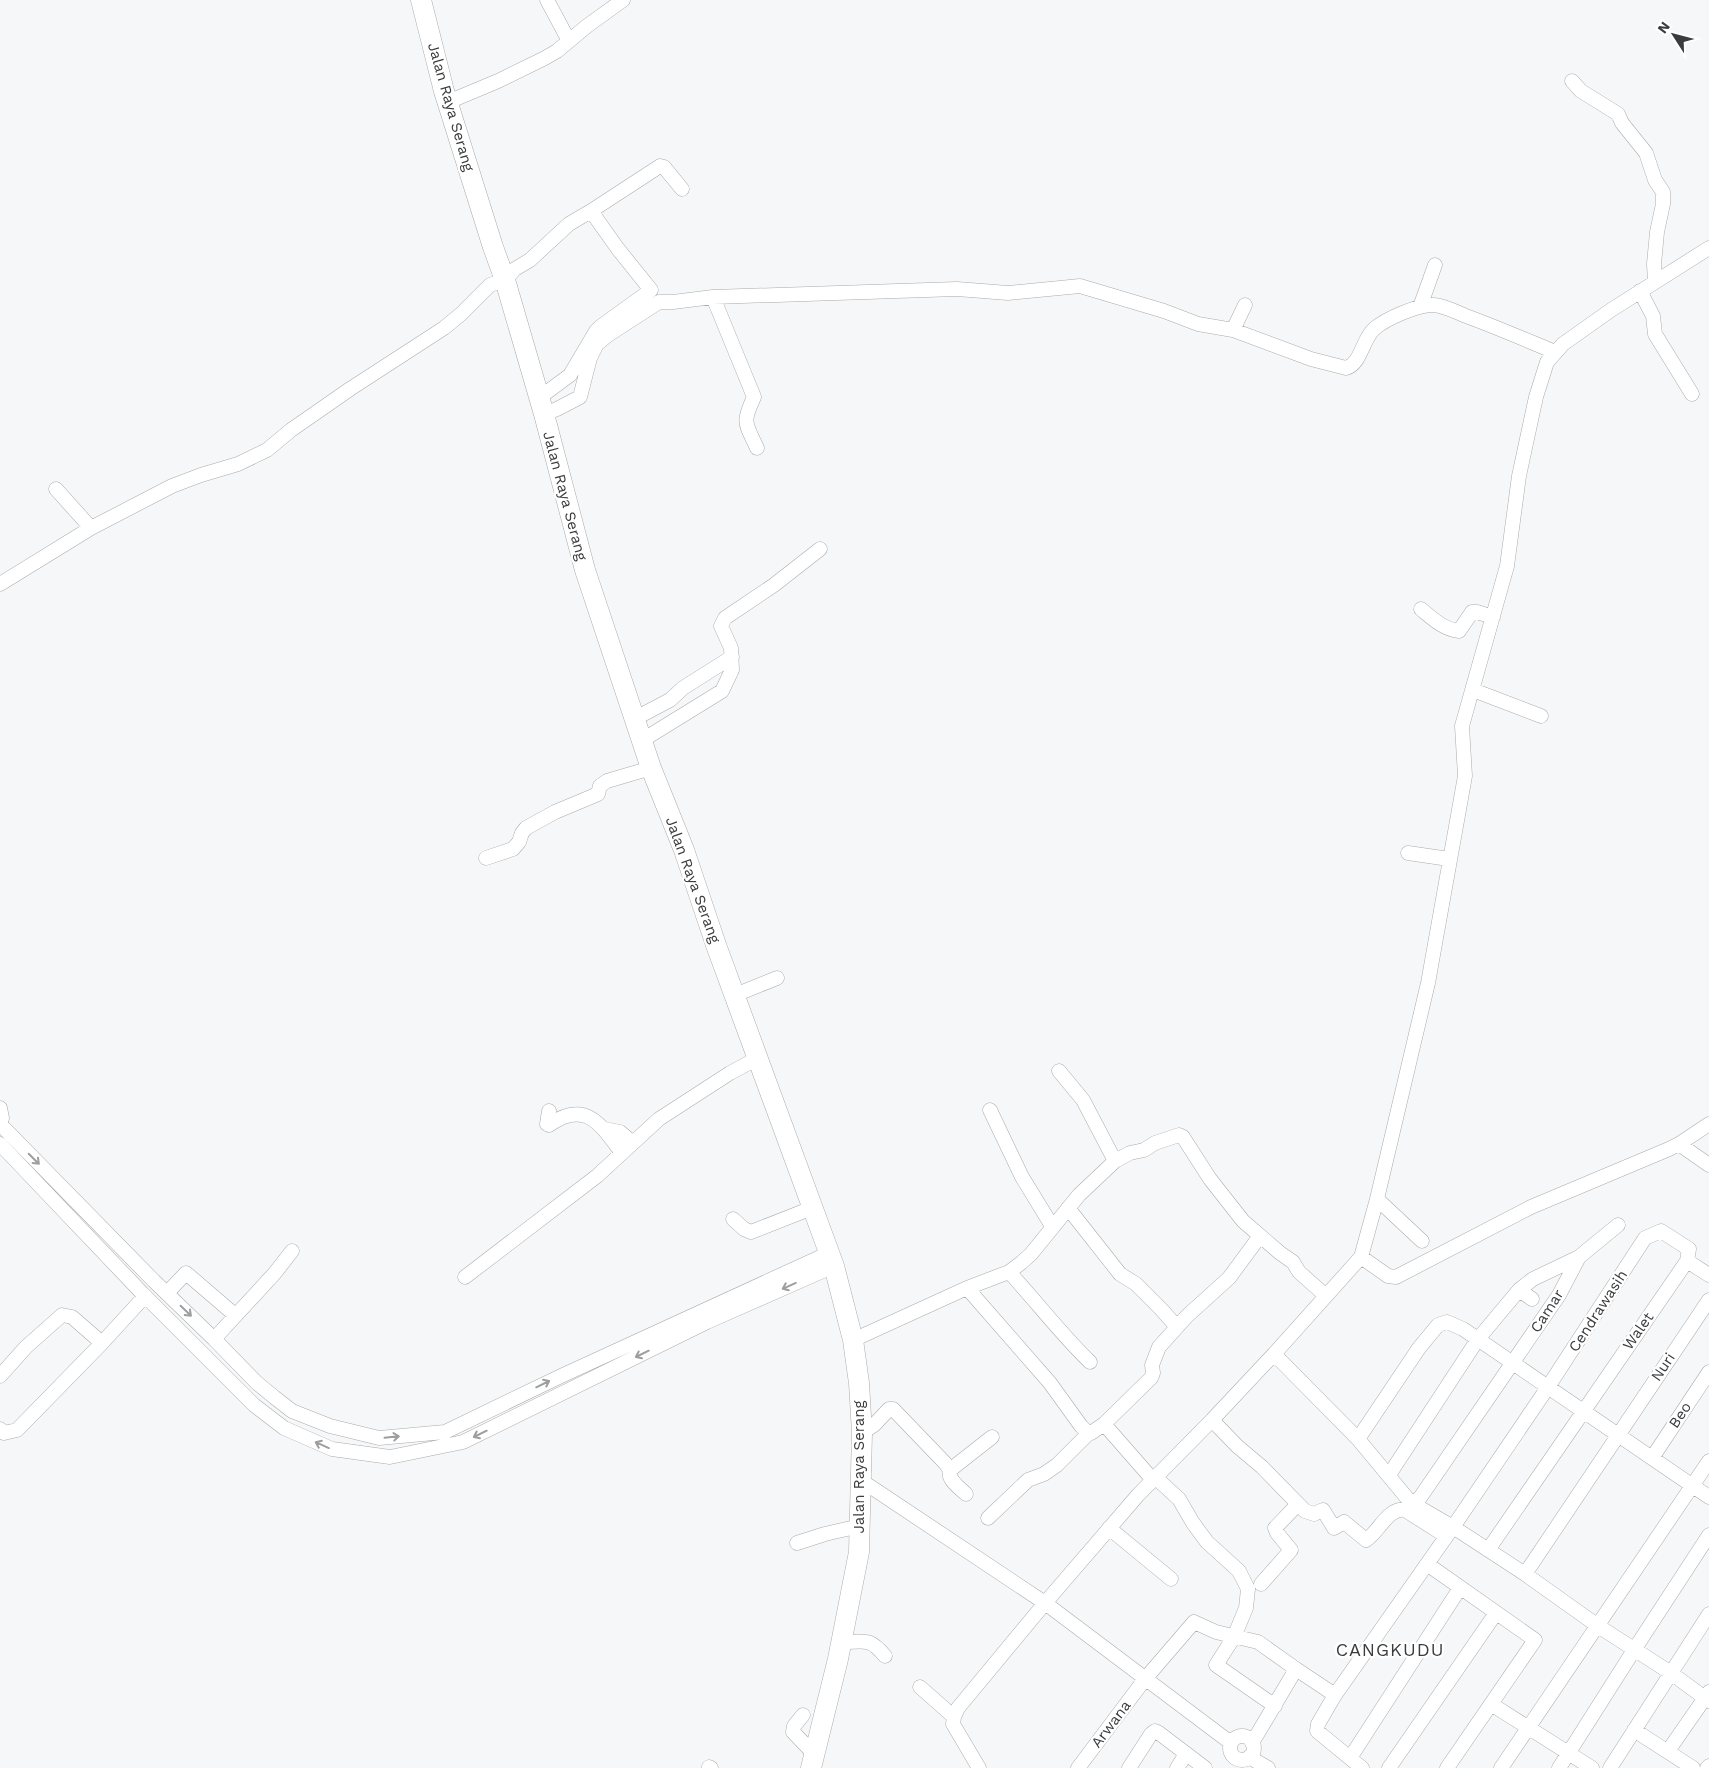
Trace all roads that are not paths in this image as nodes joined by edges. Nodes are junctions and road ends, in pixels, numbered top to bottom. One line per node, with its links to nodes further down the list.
1 (421, 0): 6 (highway, Jalan Raya Serang)
2 (547, 0): 4 (street)
3 (623, 0): 4 (street)
4 (568, 41): 6 (street)
5 (1572, 81): 12 (street)
6 (448, 102): 11 (highway, Jalan Raya Serang)
7 (682, 189): 8 (street)
8 (591, 212): 11 (street); 20 (street)
9 (1709, 248): 12 (street)
10 (1435, 265): 16 (street)
11 (505, 280): 20 (highway, Jalan Raya Serang); 23 (street)
12 (1655, 282): 13 (street)
13 (1640, 291): 18 (street); 19 (street)
14 (713, 297): 17 (street); 20 (street); 21 (street)
15 (1245, 305): 17 (street)
16 (1420, 307): 17 (street); 18 (street)
17 (1233, 330)
18 (1555, 352): 27 (street)
19 (1692, 394)
20 (541, 406): 31 (highway, Jalan Raya Serang)
21 (757, 448)
22 (56, 489): 23 (street)
23 (91, 528): 25 (street)
24 (820, 549): 28 (street)
25 (0, 584)
26 (1421, 609): 27 (street)
27 (1493, 617): 29 (street)
28 (732, 657): 31 (street); 32 (street)
29 (1473, 690): 30 (street); 36 (street)
30 (1541, 716)
31 (634, 719): 32 (highway, Jalan Raya Serang)
32 (641, 741): 33 (highway, Jalan Raya Serang)
33 (651, 768): 35 (street); 38 (highway, Jalan Raya Serang)
34 (1408, 853): 36 (street)
35 (486, 858)
36 (1449, 859): 53 (street)
37 (777, 978): 38 (street)
38 (735, 994): 39 (highway, Jalan Raya Serang)
39 (758, 1058): 47 (street); 54 (highway, Jalan Raya Serang)
40 (1059, 1071): 51 (street)
41 (0, 1108): 44 (street)
42 (990, 1110): 58 (street)
43 (548, 1111): 46 (street)
44 (0, 1124): 69 (street, one-way to 69)
45 (1709, 1124): 49 (street)
46 (604, 1129): 47 (street); 50 (street)
47 (633, 1143): 50 (street)
48 (0, 1144): 73 (street)
49 (1679, 1144): 52 (street); 63 (street)
50 (622, 1153): 68 (street)
51 (1115, 1161): 55 (street); 59 (street)
52 (1709, 1165)
53 (1377, 1200): 60 (street); 63 (street)
54 (812, 1208): 56 (street); 65 (highway, Jalan Raya Serang)
55 (1068, 1208): 58 (street); 78 (street)
56 (733, 1219)
57 (1618, 1225): 64 (street)
58 (1052, 1226): 66 (street)
59 (1260, 1236): 74 (street); 78 (street)
60 (1422, 1241)
61 (292, 1251): 77 (street)
62 (1688, 1255): 67 (street); 88 (street, Cendrawasih); 90 (street, Walet)
63 (1361, 1257): 74 (street)
64 (1579, 1257): 71 (street); 85 (street, Camar)
65 (831, 1260): 81 (highway, Jalan Raya Serang); 89 (street, one-way to 65); 93 (street, one-way to 93)
66 (1009, 1272): 70 (street); 84 (street)
67 (1709, 1275)
68 (465, 1278)
69 (154, 1281): 72 (street); 73 (street)
70 (967, 1288): 81 (street); 96 (street)
71 (1520, 1290): 75 (street); 80 (street)
72 (167, 1293): 77 (street); 79 (street, one-way to 79)
73 (144, 1294): 82 (street); 93 (street, one-way to 73)
74 (1326, 1296): 83 (street)
75 (1532, 1299)
76 (1709, 1300): 97 (street, Nuri)
77 (236, 1315): 79 (street)
78 (1177, 1327): 92 (street)
79 (214, 1339): 89 (street, one-way to 89)
80 (1478, 1339): 85 (street); 99 (street); 103 (street)
81 (853, 1340): 95 (highway, Jalan Raya Serang)
82 (102, 1343): 87 (street); 94 (street)
83 (1274, 1354): 91 (street); 99 (street)
84 (1090, 1362)
85 (1512, 1363): 88 (street); 110 (street, Camar)
86 (1709, 1372): 100 (street, Beo)
87 (0, 1376)
88 (1548, 1387): 90 (street); 114 (street, Cendrawasih)
89 (493, 1409): 93 (street)
90 (1582, 1411): 97 (street); 117 (street, Walet)
91 (1212, 1420): 104 (street); 109 (street)
92 (1104, 1424): 96 (street); 104 (street)
93 (499, 1425)
94 (0, 1429)
95 (862, 1433): 102 (street); 105 (highway, Jalan Raya Serang)
96 (1089, 1433): 111 (street)
97 (1617, 1434): 100 (street); 119 (street, Nuri)
98 (992, 1437): 102 (street)
99 (1358, 1439): 103 (street)
100 (1652, 1458): 106 (street)
101 (1709, 1461): 106 (street)
102 (950, 1470): 107 (street)
103 (1389, 1475): 110 (street)
104 (1154, 1479): 113 (street); 127 (street)
105 (862, 1481): 112 (highway, Jalan Raya Serang); 123 (street)
106 (1692, 1486): 108 (street); 126 (street)
107 (966, 1494)
108 (1709, 1497)
109 (1298, 1504): 114 (street); 121 (street)
110 (1415, 1505): 114 (street)
111 (988, 1518)
112 (860, 1526): 116 (street); 128 (highway, Jalan Raya Serang)
113 (1109, 1528): 120 (street); 123 (street)
114 (1450, 1531): 117 (street); 118 (street, Cendrawasih)
115 (1709, 1535): 129 (street)
116 (796, 1543)
117 (1488, 1550): 119 (street)
118 (1426, 1564): 122 (street); 135 (street, Cendrawasih)
119 (1525, 1574): 126 (street)
120 (1171, 1579)
121 (1261, 1584)
122 (1460, 1588): 124 (street); 149 (street)
123 (1045, 1603): 133 (street); 140 (street)
124 (1496, 1613): 137 (street); 159 (street)
125 (1709, 1614): 132 (street)
126 (1598, 1626): 129 (street); 141 (street)
127 (1234, 1637): 131 (street); 133 (street, Arwana); 138 (street)
128 (842, 1642): 130 (street); 150 (highway, Jalan Raya Serang)
129 (1634, 1650): 132 (street); 146 (street)
130 (885, 1656)
131 (1296, 1668): 135 (street); 138 (street)
132 (1671, 1673): 136 (street); 142 (street)
133 (1145, 1679): 143 (street); 153 (street, Arwana)
134 (920, 1687): 140 (street)
135 (1335, 1695): 149 (street, Cendrawasih)
136 (1708, 1697): 145 (street)
137 (1492, 1704): 141 (street); 160 (street)
138 (1275, 1706): 144 (street)
139 (803, 1715): 150 (street)
140 (954, 1717): 152 (street)
141 (1529, 1727): 146 (street); 161 (street)
142 (1634, 1730): 145 (street); 164 (street)
143 (1231, 1743): 144 (street); 151 (street)
144 (1252, 1743): 148 (street)
145 (1668, 1751): 165 (street)
146 (1570, 1753): 162 (street); 163 (street)
147 (1186, 1754): 154 (street); 155 (street); 156 (street)
148 (1250, 1757): 151 (street); 157 (street)
149 (1350, 1758): 158 (street)
150 (813, 1761)
151 (1230, 1763)
152 (979, 1768)
153 (1078, 1768)
154 (1129, 1768)
155 (1177, 1768)
156 (1205, 1768)
157 (1268, 1768)
158 (1362, 1768)
159 (1389, 1768)
160 (1447, 1768)
161 (1501, 1768)
162 (1559, 1768)
163 (1592, 1768)
164 (1610, 1768)
165 (1692, 1768)

